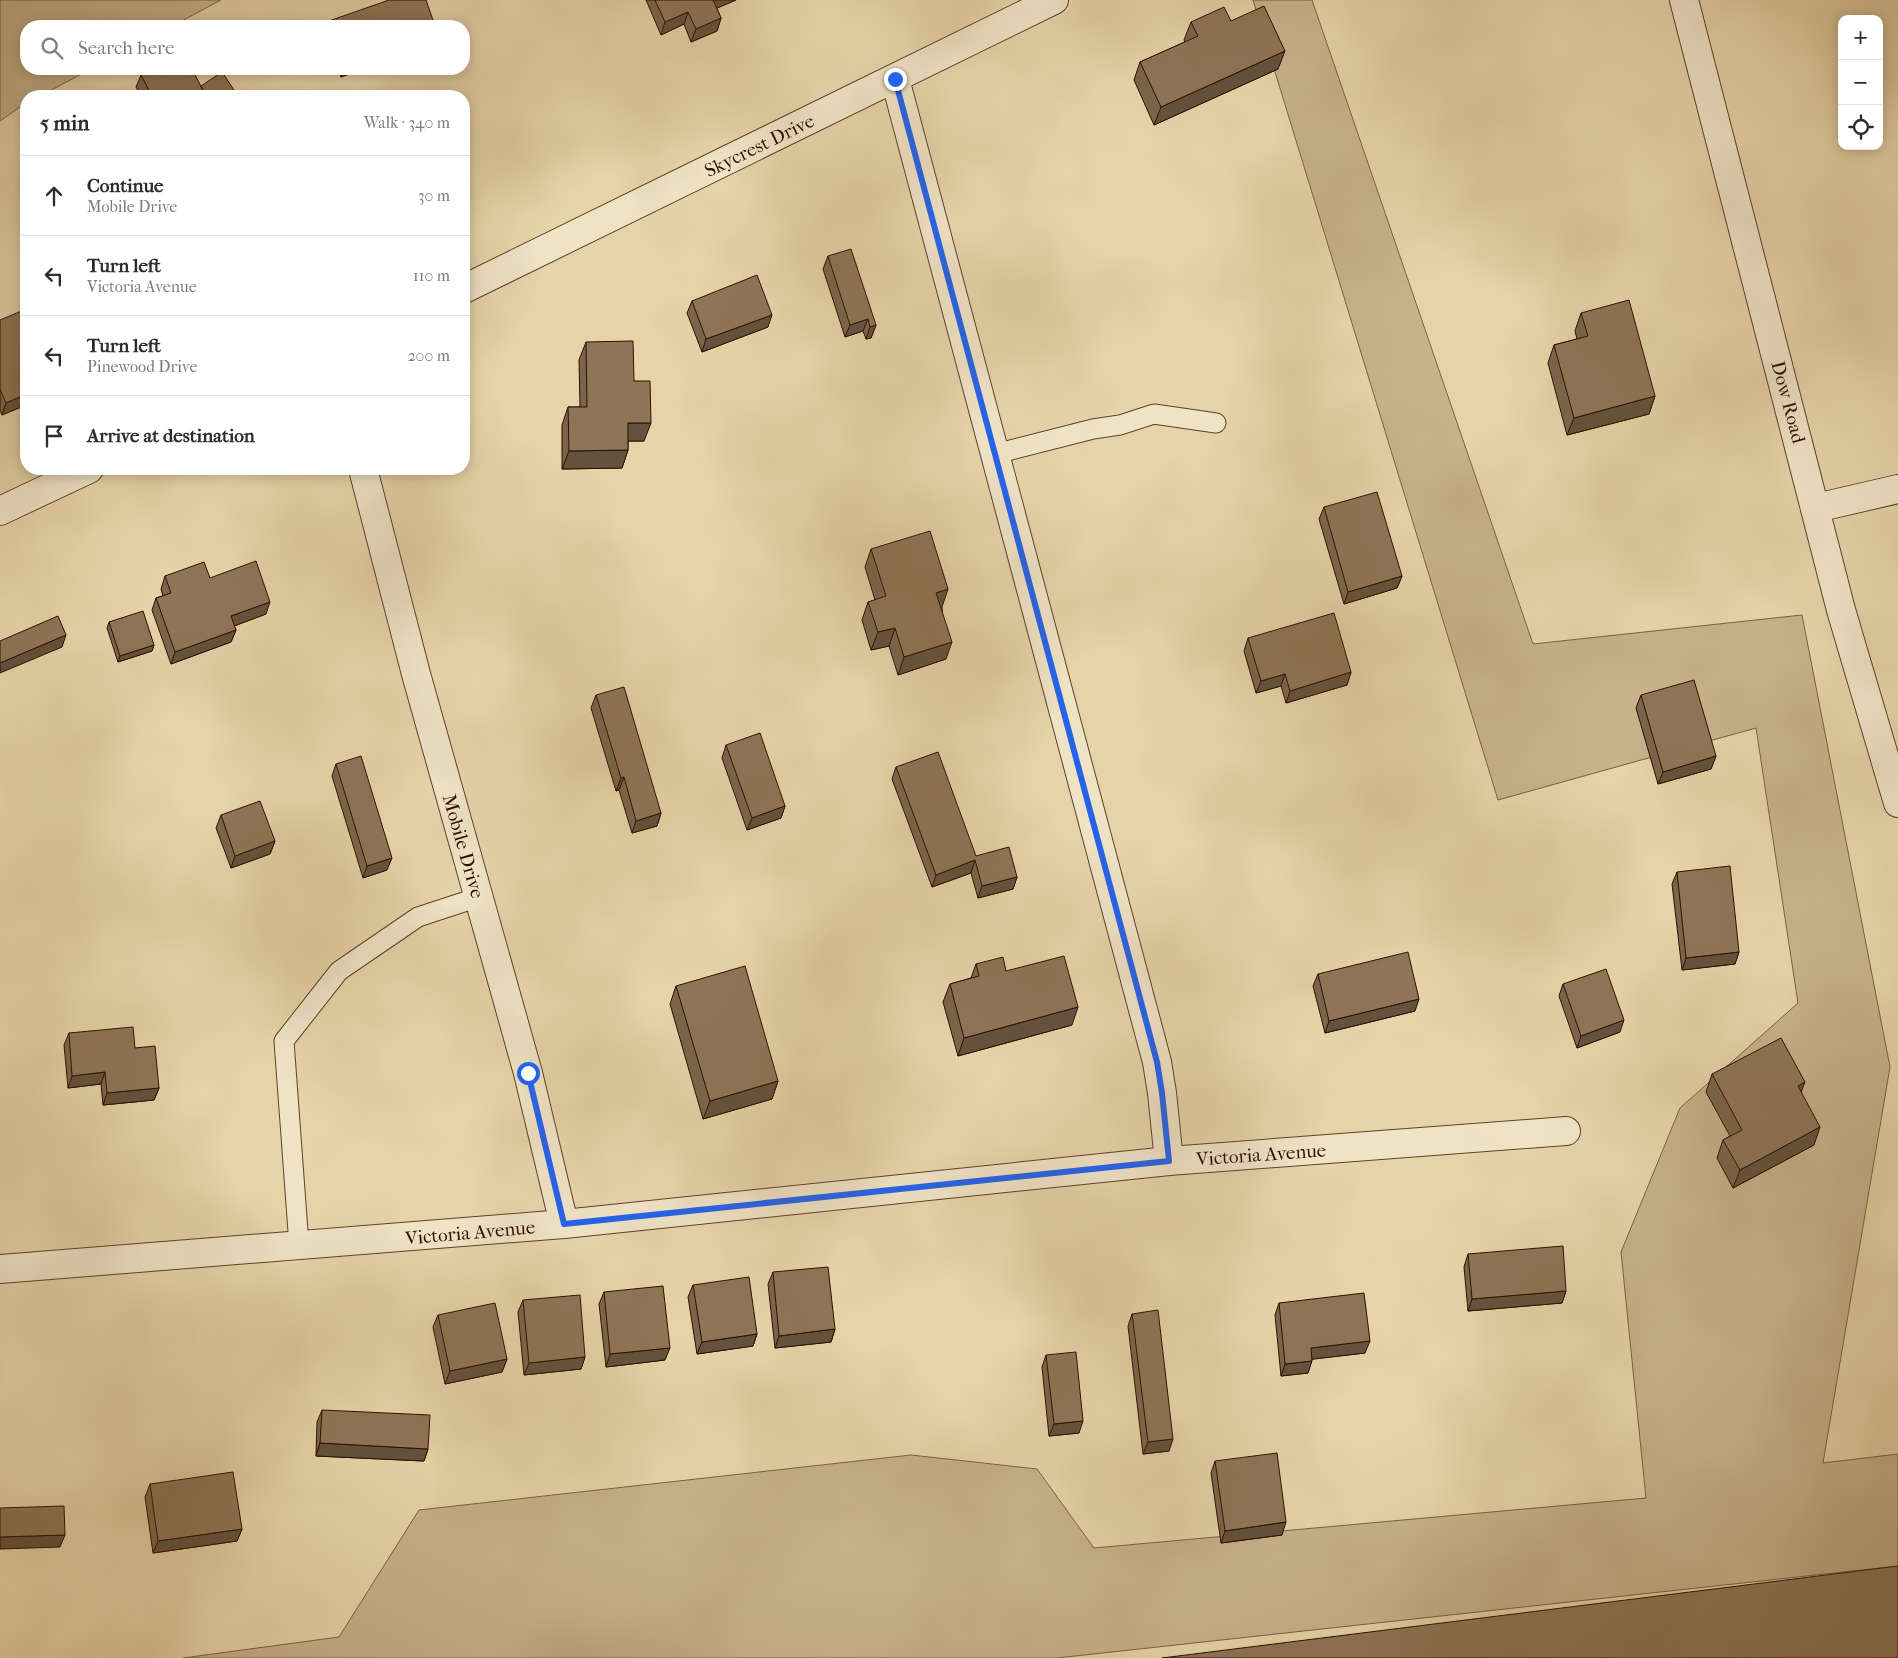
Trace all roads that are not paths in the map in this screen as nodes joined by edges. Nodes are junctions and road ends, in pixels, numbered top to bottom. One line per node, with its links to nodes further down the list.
1 (1054, 0): 3 (street, Skycrest Drive)
2 (1684, 0): 10 (street, Dow Road)
3 (895, 79): 4 (street, Skycrest Drive); 6 (street)
4 (470, 286)
5 (1216, 424): 6 (lane)
6 (995, 454): 15 (street)
7 (76, 475): 11 (street)
8 (365, 475): 13 (street, Mobile Drive)
9 (1898, 489): 10 (street)
10 (1816, 508): 12 (street, Dow Road)
11 (0, 511)
12 (1898, 803)
13 (479, 897): 16 (street, Mobile Drive); 17 (lane)
14 (1566, 1131): 15 (street, Victoria Avenue)
15 (1169, 1161): 16 (street, Victoria Avenue)
16 (564, 1224): 17 (street, Victoria Avenue)
17 (299, 1245): 18 (street, Victoria Avenue)
18 (0, 1269)

